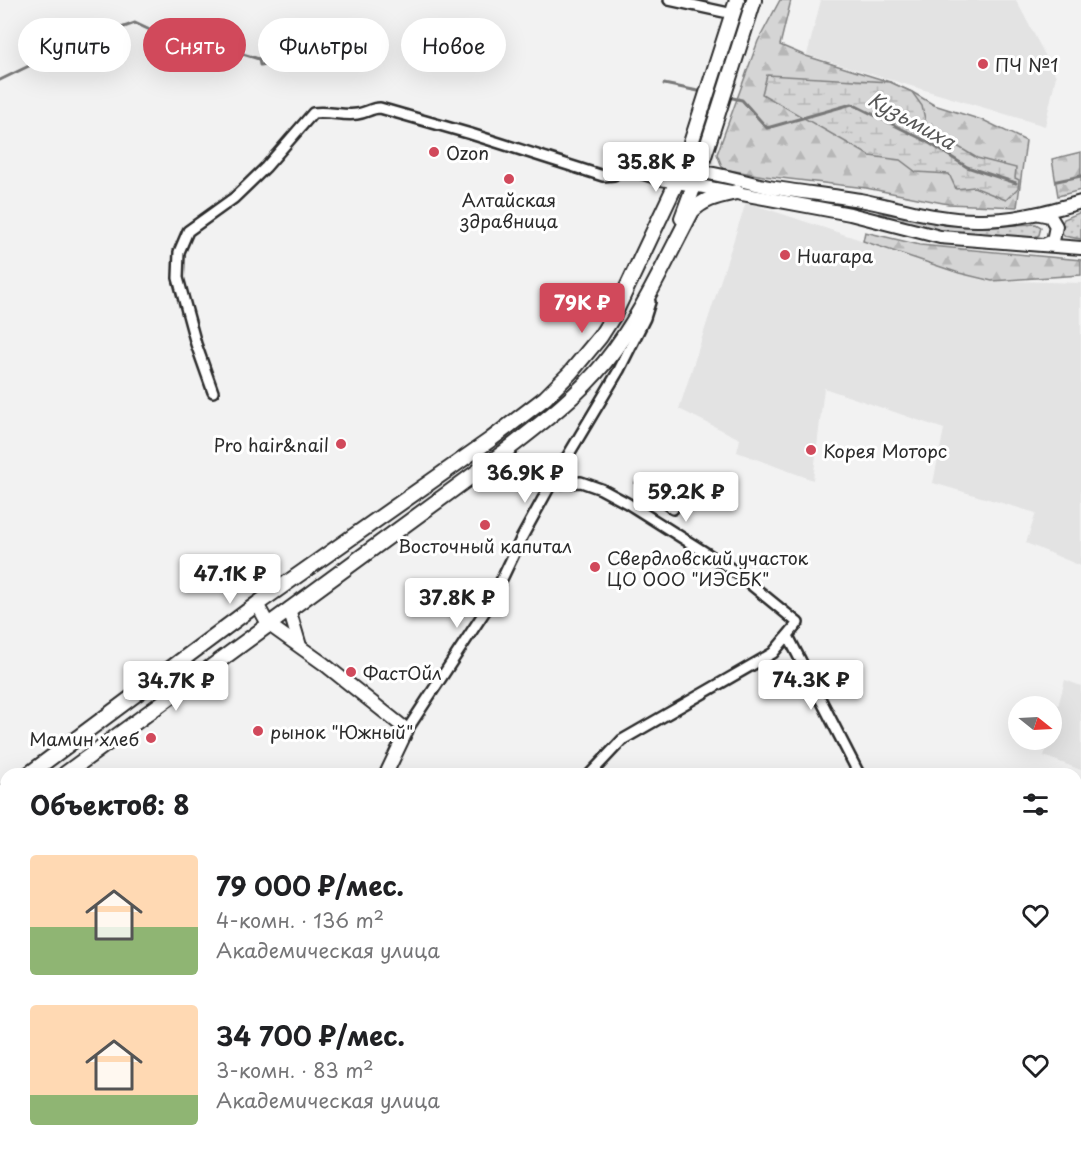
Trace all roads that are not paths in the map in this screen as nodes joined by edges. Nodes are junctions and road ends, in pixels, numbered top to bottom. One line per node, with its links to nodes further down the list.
1 (669, 0): 3 (street)
2 (754, 0): 6 (main road)
3 (735, 7): 5 (main road)
4 (644, 173): 5 (street); 13 (street)
5 (679, 176): 6 (street); 18 (main road)
6 (697, 178): 7 (street); 9 (street); 12 (main road)
7 (736, 192): 10 (street); 12 (main road)
8 (1081, 202): 9 (street)
9 (1037, 214): 10 (street)
10 (1043, 246): 11 (street)
11 (1081, 248)
12 (662, 267): 14 (main road); 15 (street)
13 (213, 392)
14 (503, 453): 15 (street); 19 (main road)
15 (551, 484): 22 (street); 25 (street)
16 (641, 484): 17 (street)
17 (673, 509)
18 (257, 604): 20 (street); 21 (main road)
19 (289, 609): 20 (main road); 23 (street)
20 (268, 624): 23 (street); 24 (main road)
21 (222, 630): 24 (main road); 26 (main road)
22 (788, 636): 29 (street); 30 (street)
23 (300, 646): 25 (street)
24 (231, 651): 27 (main road)
25 (407, 730): 28 (street)
26 (37, 768)
27 (72, 768)
28 (389, 768)
29 (596, 768)
30 (856, 768)

